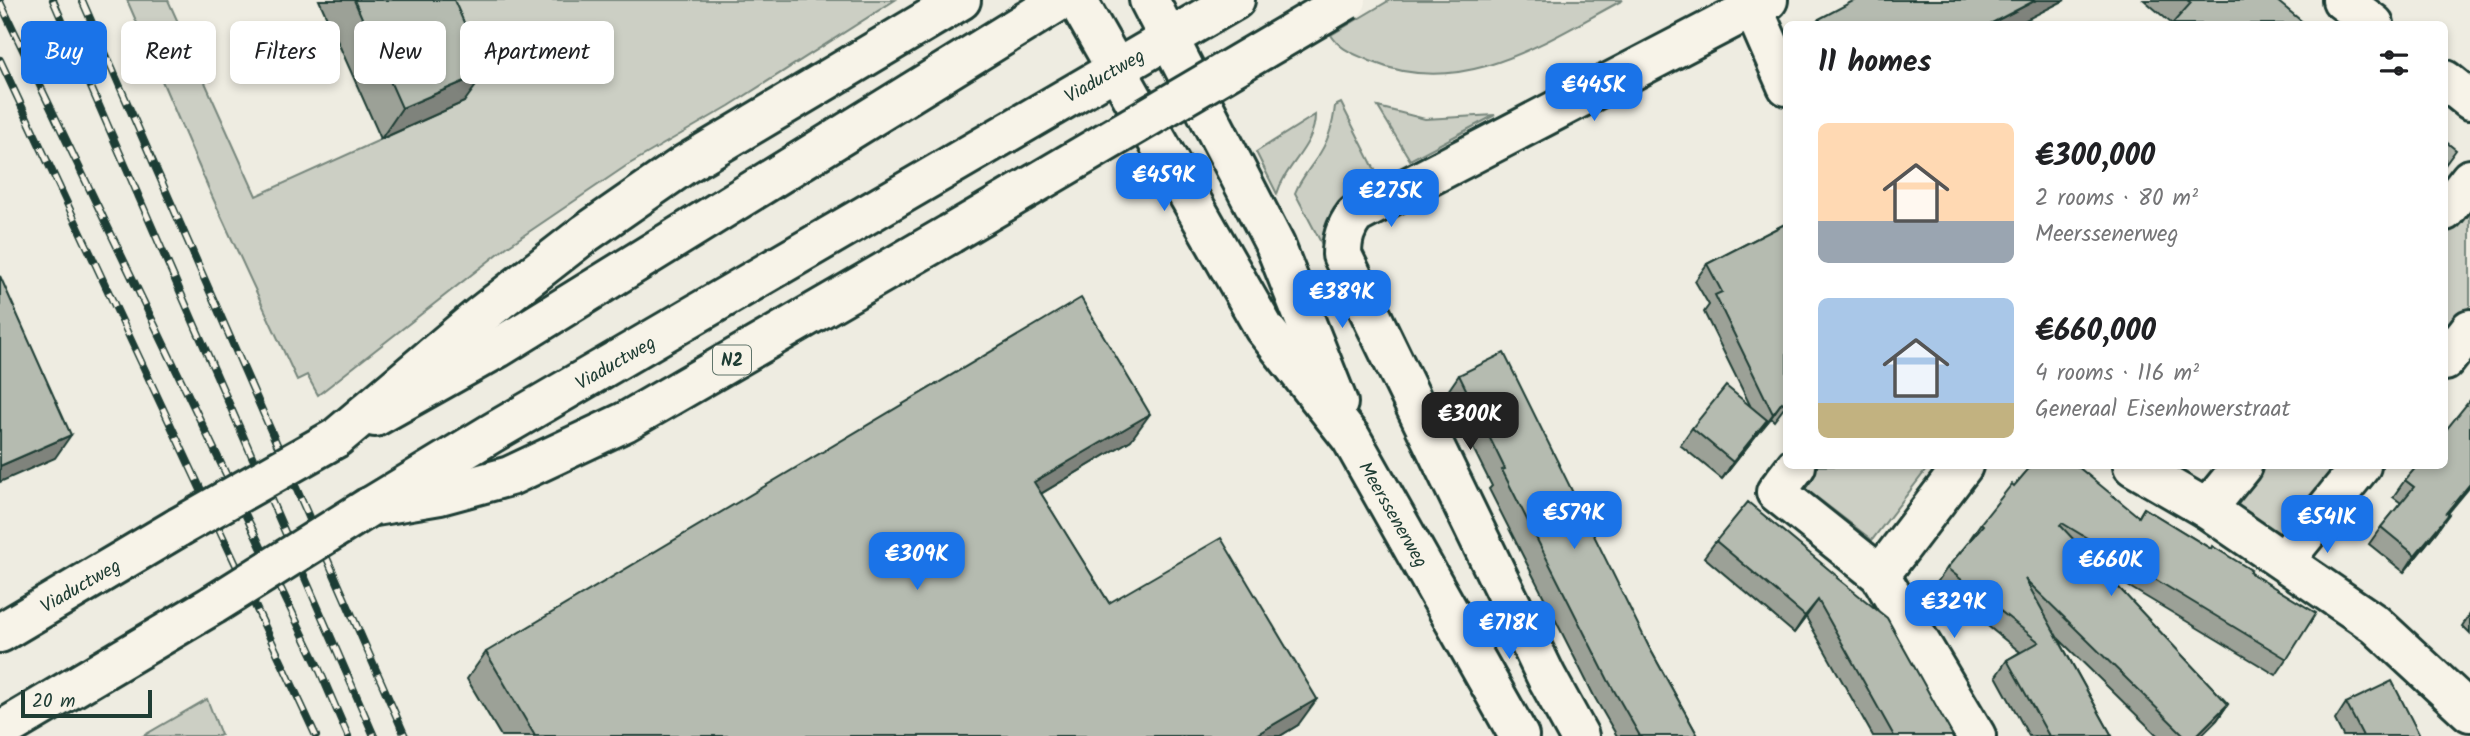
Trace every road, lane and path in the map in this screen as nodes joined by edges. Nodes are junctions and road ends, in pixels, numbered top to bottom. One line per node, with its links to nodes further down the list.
1 (961, 0): 19 (main road)
2 (1061, 0): 19 (main road, Viaductweg)
3 (1077, 0): 11 (main road, Meerssenerweg)
4 (1149, 0): 10 (main road, Meerssenerweg)
5 (1235, 0): 10 (main road, Viaductweg)
6 (1347, 0): 26 (main road, N2, bridge)
7 (2342, 0): 9 (main road)
8 (1760, 4): 12 (main road); 31 (main road)
9 (2370, 21)
10 (1168, 38): 11 (main road, Viaductweg); 20 (main road, Meerssenerweg)
11 (1115, 70): 20 (main road, Meerssenerweg); 26 (main road, Viaductweg)
12 (1783, 74)
13 (2448, 82): 14 (main road)
14 (2470, 100)
15 (2470, 179): 16 (main road)
16 (2448, 207)
17 (2470, 329): 18 (main road)
18 (2448, 357)
19 (337, 438): 30 (main road, Viaductweg, bridge)
20 (1351, 439): 32 (main road, Meerssenerweg)
21 (1961, 469): 29 (main road)
22 (2138, 469): 27 (main road)
23 (2240, 469): 27 (main road)
24 (2359, 469): 28 (main road)
25 (1786, 479): 29 (main road)
26 (369, 507): 34 (main road, Viaductweg, bridge)
27 (2207, 509): 28 (main road)
28 (2284, 561): 33 (main road)
29 (1880, 575): 37 (main road)
30 (0, 633)
31 (1546, 676): 32 (main road); 36 (main road)
32 (1499, 700): 35 (main road, Meerssenerweg)
33 (2470, 712)
34 (0, 732)
35 (1519, 736)
36 (1579, 736)
37 (1976, 736)

